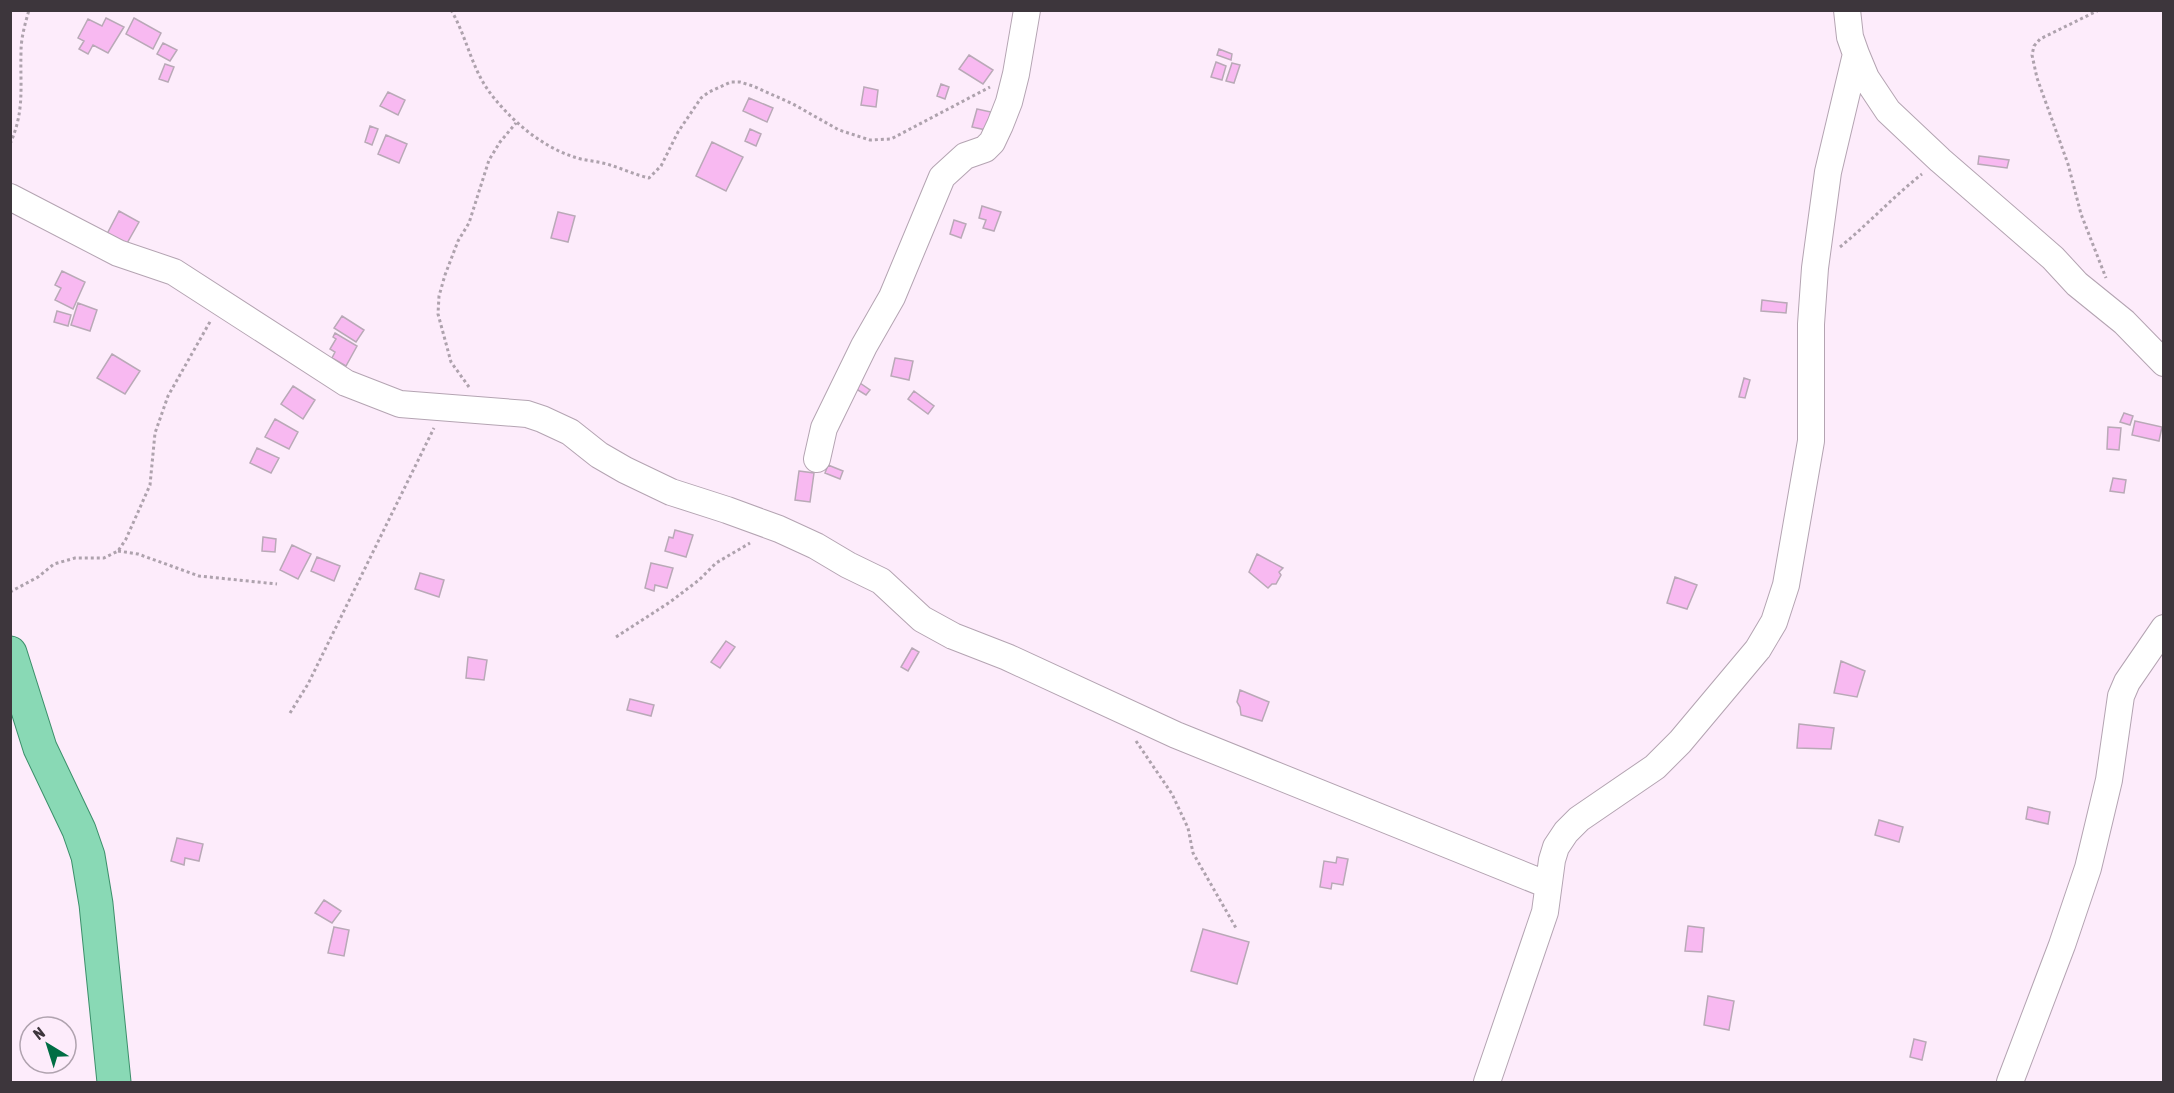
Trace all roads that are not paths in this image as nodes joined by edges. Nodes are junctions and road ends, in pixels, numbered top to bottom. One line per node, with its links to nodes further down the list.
1 (1027, 10): 6 (street)
2 (1847, 10): 3 (street)
3 (1856, 54): 5 (street); 9 (street)
4 (10, 197): 9 (street)
5 (2163, 363)
6 (817, 459)
7 (2163, 628): 12 (street)
8 (10, 653): 10 (main road)
9 (1548, 885): 11 (street)
10 (114, 1083)
11 (1487, 1083)
12 (2010, 1083)

